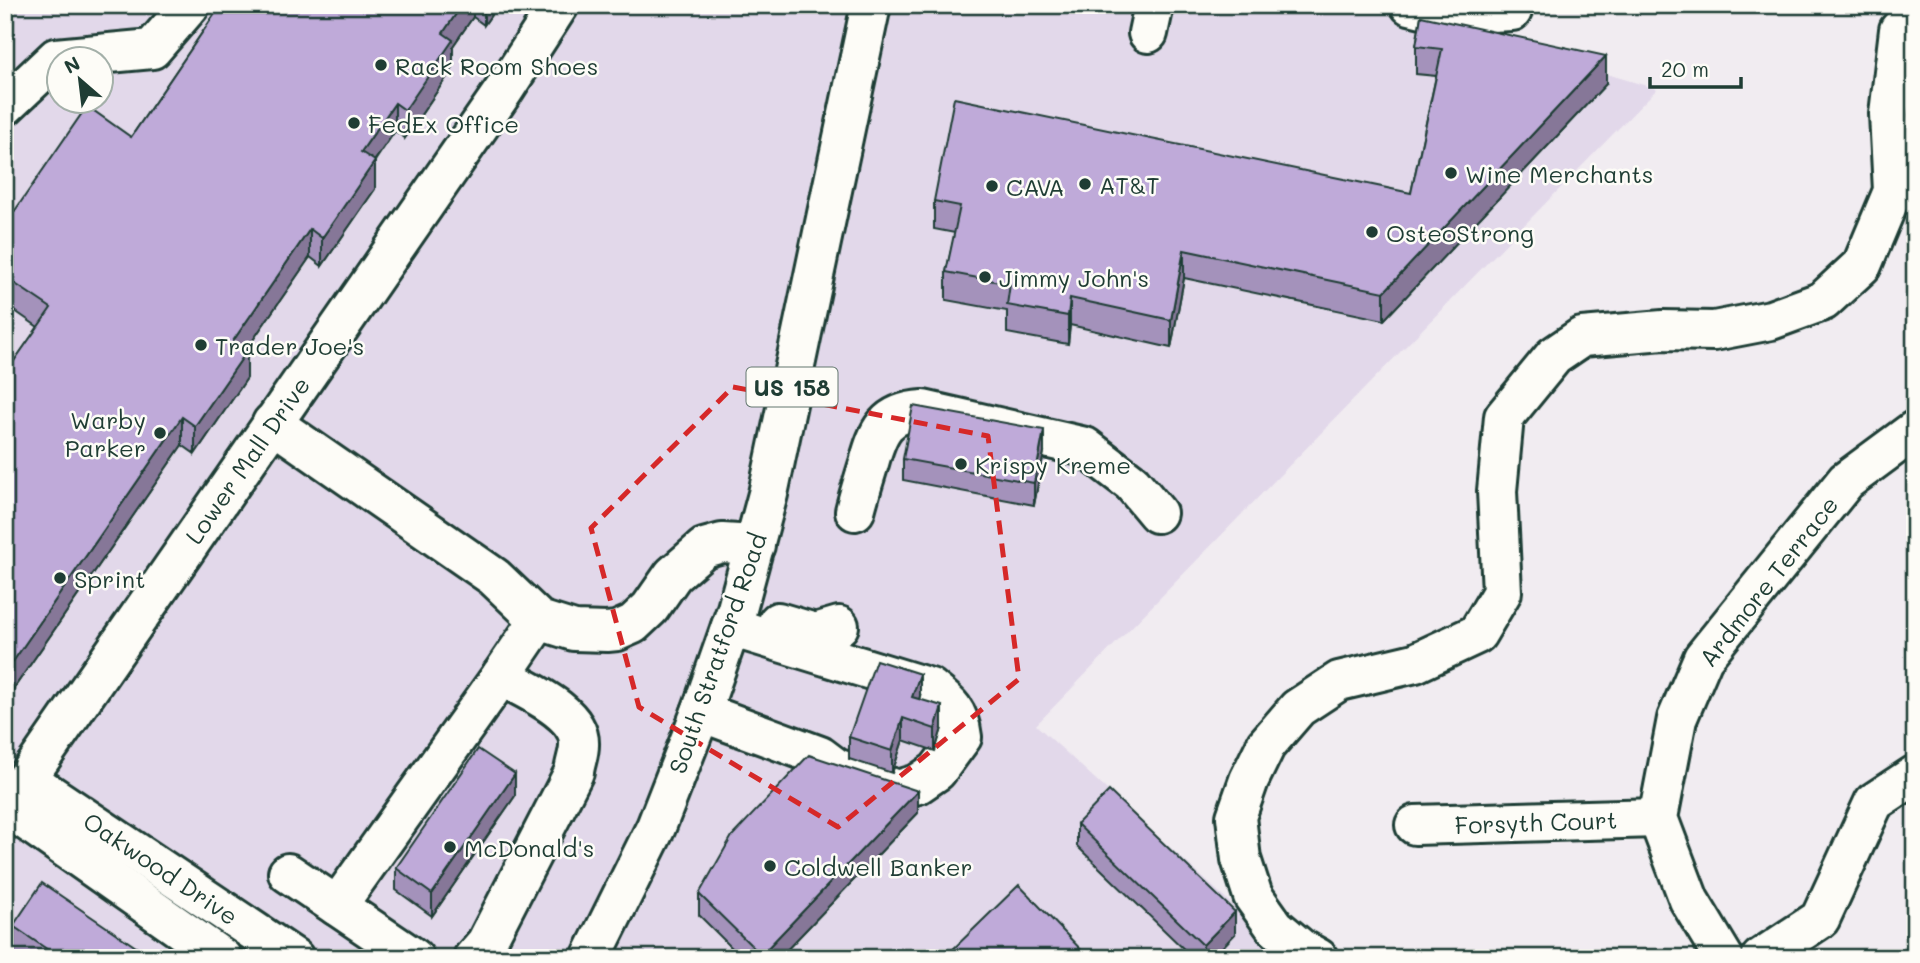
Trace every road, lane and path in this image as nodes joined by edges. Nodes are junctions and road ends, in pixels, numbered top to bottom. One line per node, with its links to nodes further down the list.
1 (190, 5): 7 (main road)
2 (559, 5): 8 (main road, Lower Mall Drive)
3 (871, 5): 12 (main road, South Stratford Road / US 158)
4 (1410, 5): 5 (main road)
5 (1513, 5)
6 (1915, 13): 29 (main road)
7 (5, 106)
8 (272, 423): 14 (main road); 19 (main road, Lower Mall Drive)
9 (1915, 430): 20 (main road, Ardmore Terrace)
10 (855, 512): 11 (main road)
11 (1157, 513)
12 (755, 545): 13 (main road, South Stratford Road / US 158); 14 (main road)
13 (734, 618): 15 (main road); 17 (main road, South Stratford Road / US 158); 17 (main road)
14 (539, 620): 16 (main road)
15 (839, 626)
16 (501, 676): 23 (main road); 27 (main road)
17 (701, 712): 28 (main road, South Stratford Road / US 158)
18 (1915, 775): 31 (main road)
19 (13, 799): 24 (main road, Oakwood Drive); 25 (main road, Oakwood Drive)
20 (1658, 818): 21 (main road, Forsyth Court); 30 (main road)
21 (1415, 825)
22 (288, 873): 23 (main road)
23 (337, 906): 26 (main road)
24 (222, 958)
25 (295, 958)
26 (414, 958)
27 (473, 958)
28 (591, 958)
29 (1318, 958)
30 (1724, 958)
31 (1761, 958)

